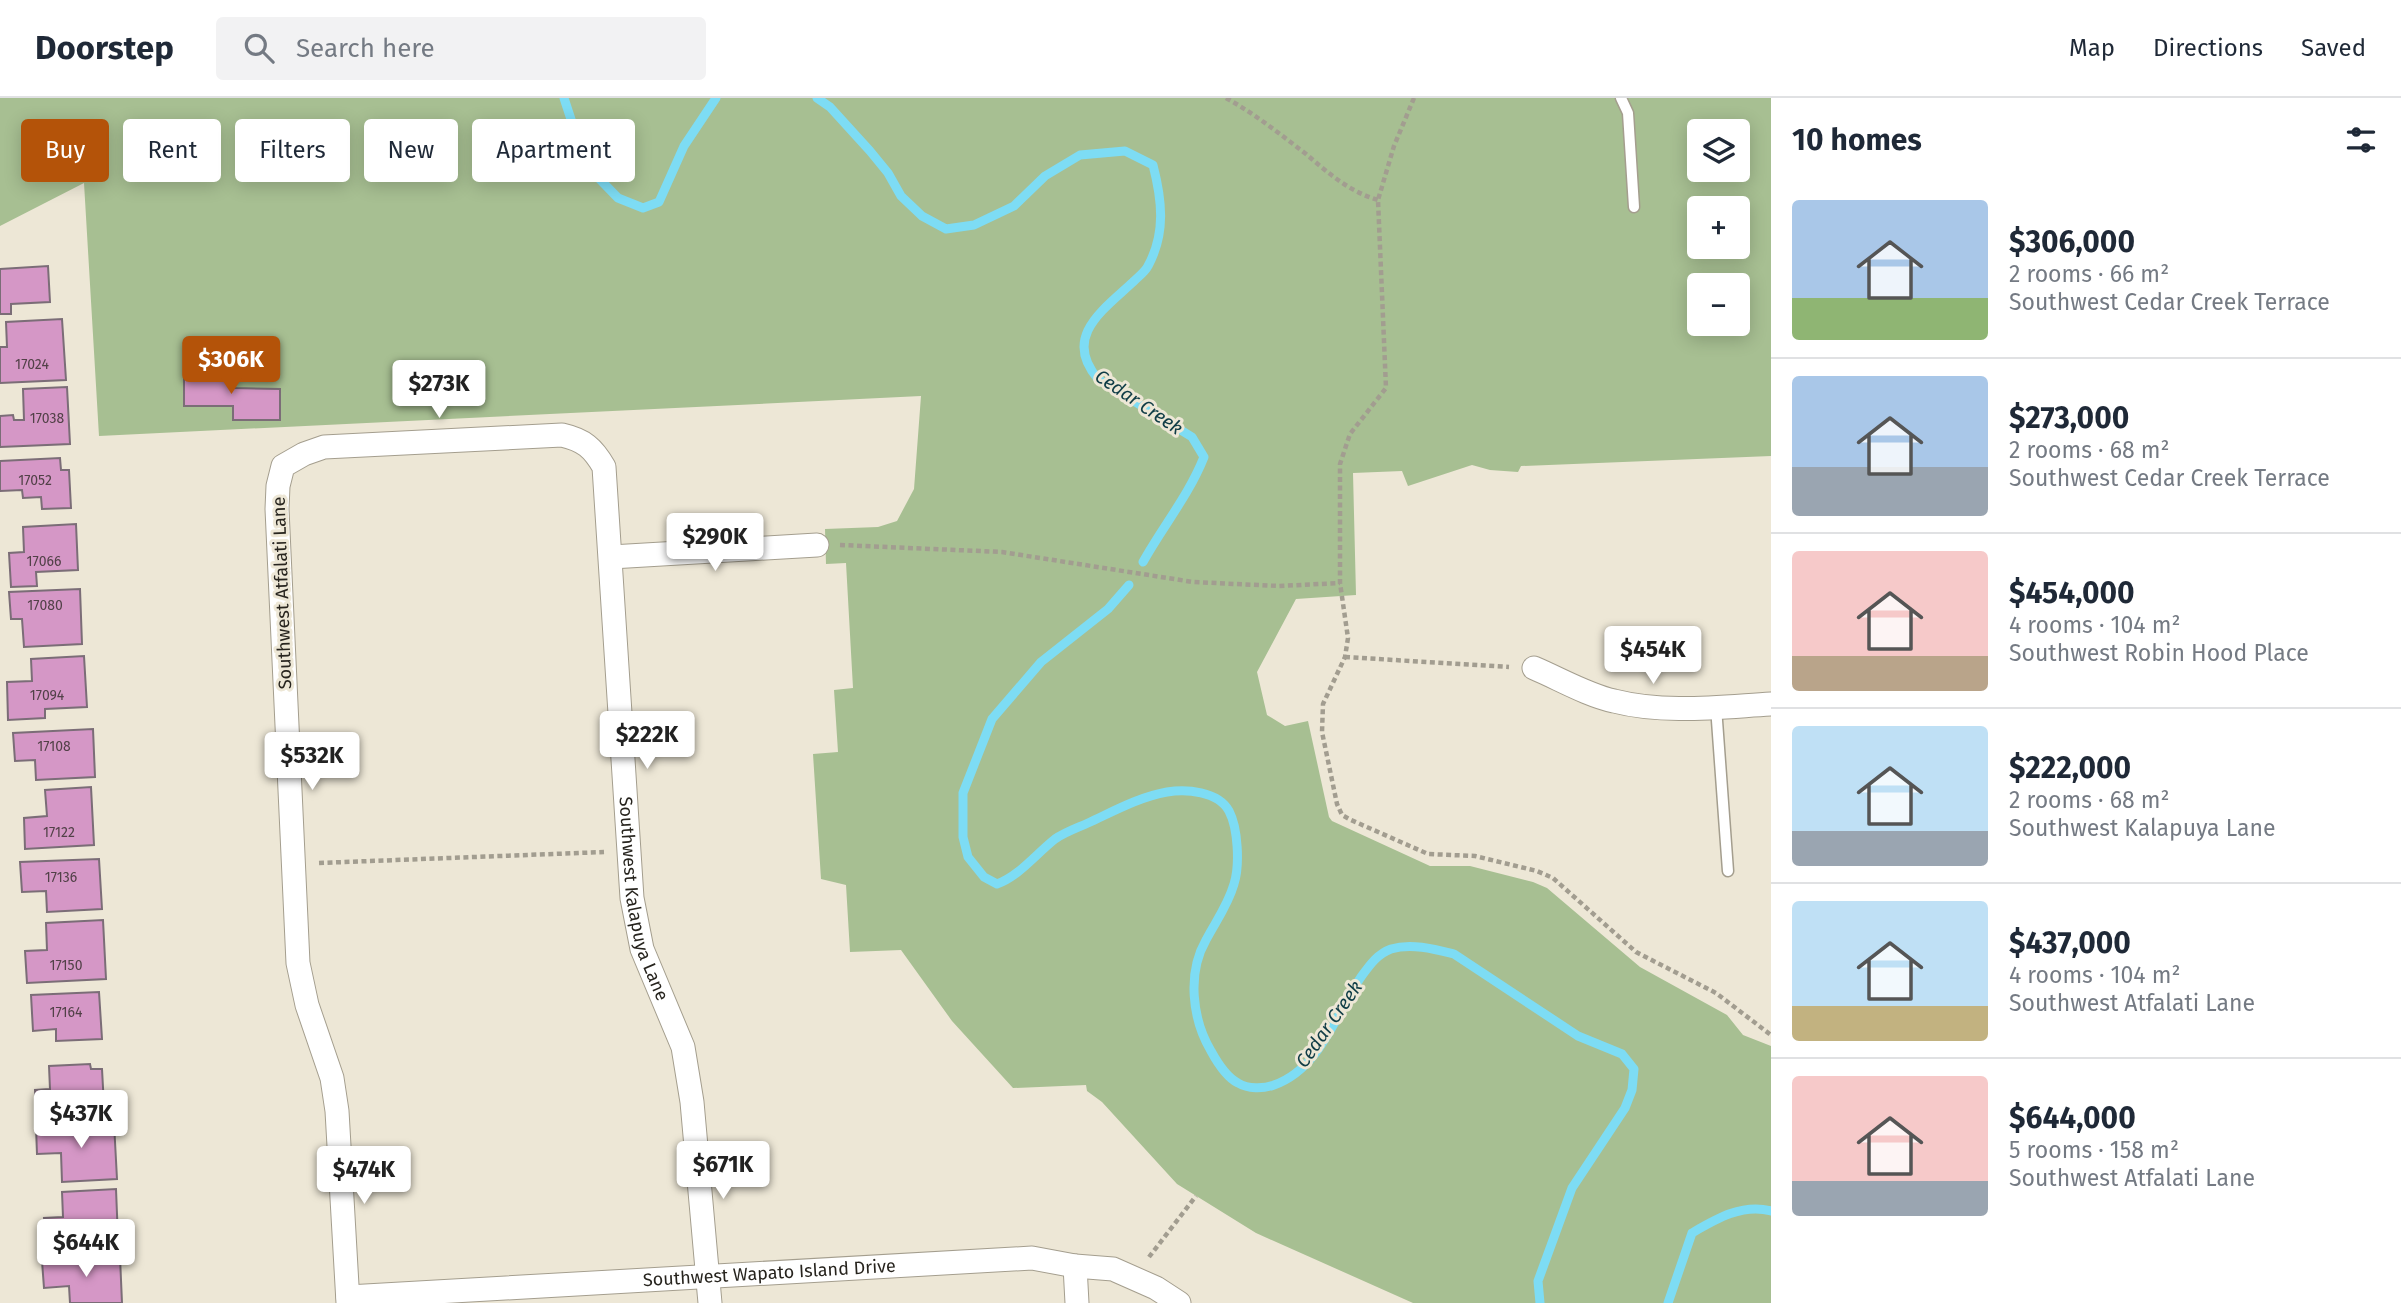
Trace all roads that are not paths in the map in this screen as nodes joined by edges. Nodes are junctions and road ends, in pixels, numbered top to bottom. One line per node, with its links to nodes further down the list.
1 (1621, 98): 2 (lane)
2 (1634, 207)
3 (283, 466): 5 (street, Southwest Kalapuya Lane); 12 (street, Southwest Atfalati Lane)
4 (817, 545): 5 (street)
5 (611, 557): 11 (street, Southwest Kalapuya Lane)
6 (1534, 668): 8 (street)
7 (1771, 705): 8 (street)
8 (1716, 707): 9 (lane)
9 (1728, 871)
10 (1075, 1266): 11 (street, Southwest Wapato Island Drive); 14 (street); 15 (street, Southwest Wapato Island Drive)
11 (708, 1275): 12 (street, Southwest Wapato Island Drive); 13 (street, Southwest Kalapuya Lane)
12 (348, 1300)
13 (709, 1303)
14 (1077, 1303)
15 (1180, 1303)

